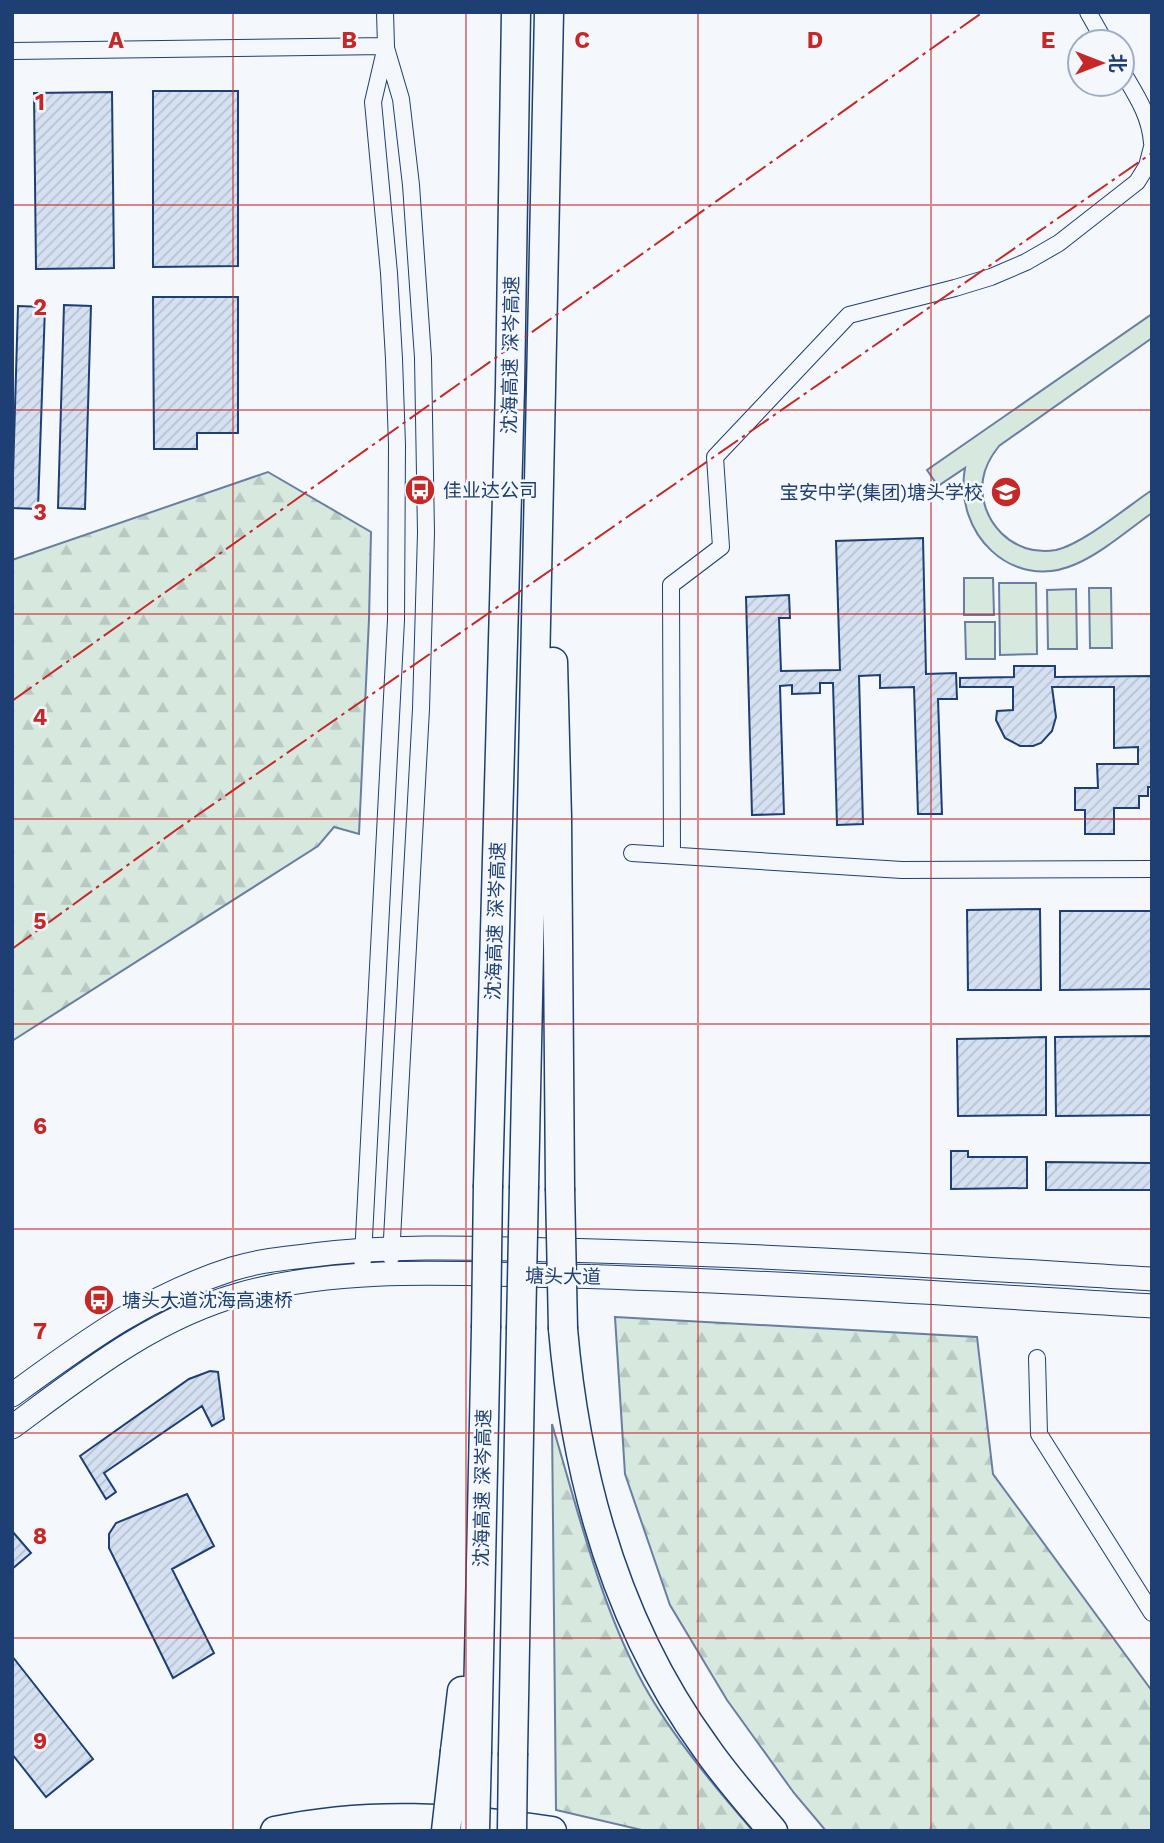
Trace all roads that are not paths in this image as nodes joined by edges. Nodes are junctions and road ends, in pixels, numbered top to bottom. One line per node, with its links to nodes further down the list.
1 (385, 12): 6 (street)
2 (516, 12): 24 (highway, 沈海高速 深岑高速, bridge)
3 (549, 12): 10 (highway, 沈海高速 深岑高速)
4 (1088, 12): 5 (street)
5 (1097, 28)
6 (386, 46): 7 (street); 14 (street); 15 (street)
7 (12, 51)
8 (1136, 96): 9 (street)
9 (1152, 145): 12 (street)
10 (540, 439): 28 (highway, 沈海高速 深岑高速, bridge); 30 (highway, bridge)
11 (632, 853): 12 (street)
12 (672, 855): 13 (street)
13 (1152, 869)
14 (392, 1248): 15 (main road, 塘头大道); 16 (street); 18 (main road, 塘头大道)
15 (363, 1250): 17 (street); 21 (main road, 塘头大道)
16 (391, 1275): 17 (main road, 塘头大道); 19 (main road, 塘头大道)
17 (362, 1276): 22 (main road, 塘头大道)
18 (1152, 1279)
19 (1152, 1306)
20 (1037, 1358): 23 (street)
21 (12, 1395)
22 (12, 1427)
23 (1152, 1613)
24 (466, 1751): 26 (highway, bridge); 27 (highway, bridge)
25 (275, 1831): 29 (highway)
26 (446, 1831)
27 (475, 1831)
28 (512, 1831)
29 (552, 1831)
30 (773, 1831)

